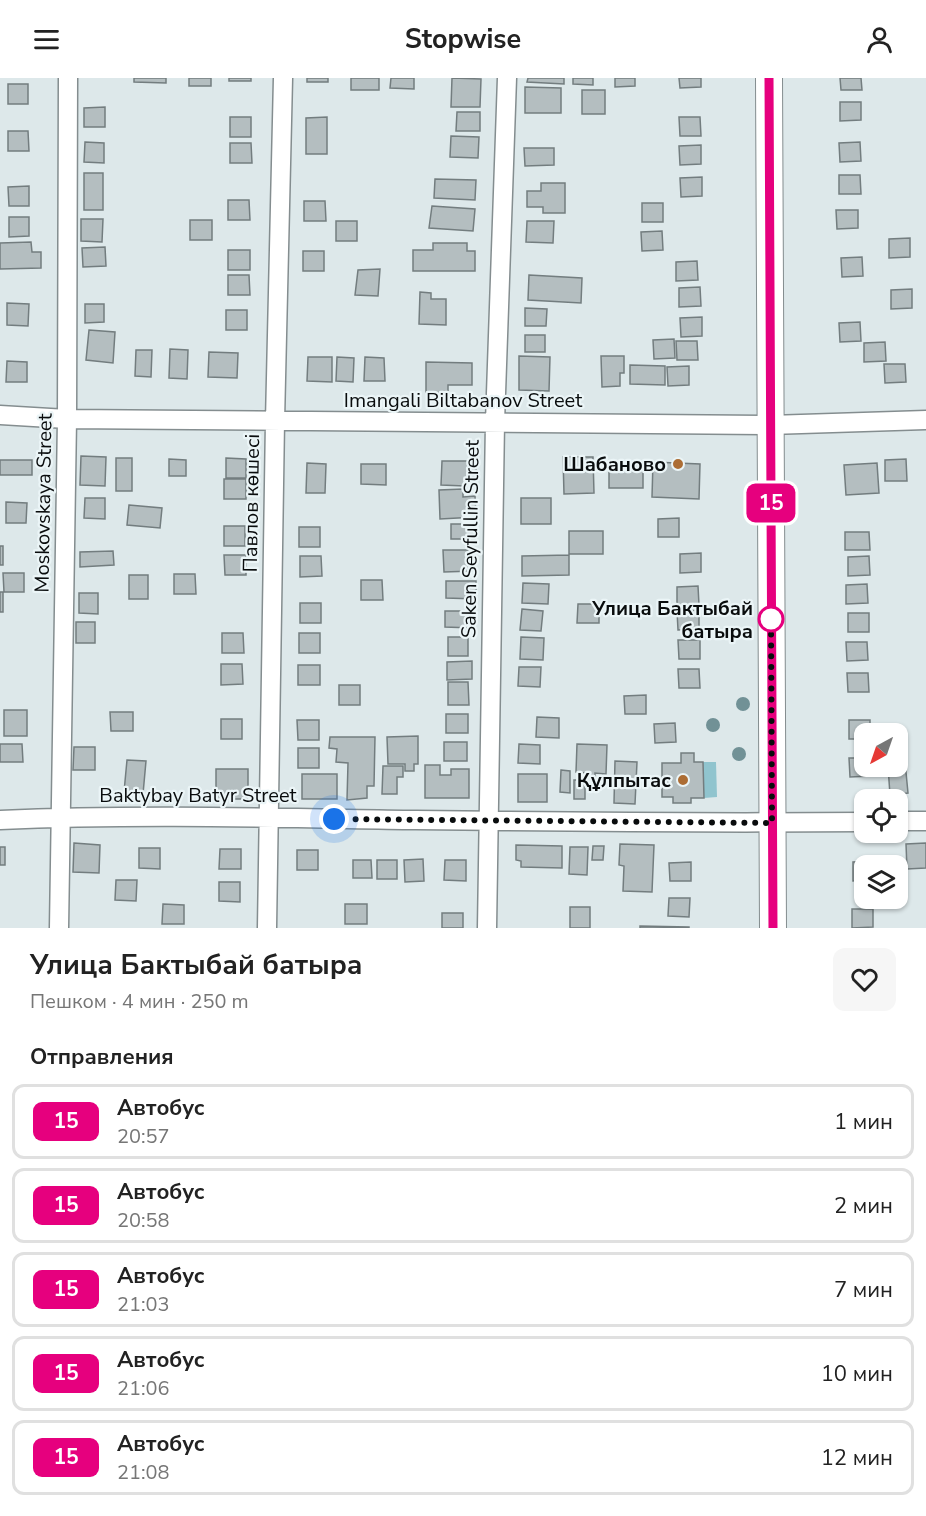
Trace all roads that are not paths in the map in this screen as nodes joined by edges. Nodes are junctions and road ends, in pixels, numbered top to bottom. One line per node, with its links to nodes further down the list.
1 (68, 78): 6 (street, Moskovskaya Street)
2 (283, 78): 8 (street, Павлов көшесі)
3 (507, 78): 9 (street, Saken Seyfullin Street)
4 (769, 78): 10 (main road)
5 (0, 415): 6 (street, Imangali Biltabanov Street)
6 (67, 419): 8 (street, Imangali Biltabanov Street); 11 (street, Moskovskaya Street)
7 (926, 420): 10 (street, Imangali Biltabanov Street)
8 (275, 421): 9 (street, Imangali Biltabanov Street); 12 (street, Павлов көшесі)
9 (495, 422): 10 (street, Imangali Biltabanov Street); 14 (street, Saken Seyfullin Street)
10 (770, 425): 18 (main road)
11 (62, 817): 12 (street, Baktybay Batyr Street); 13 (street, Baktybay Batyr Street); 19 (street, Moskovskaya Street)
12 (268, 818): 14 (street, Baktybay Batyr Street); 20 (street, Павлов көшесі)
13 (0, 820)
14 (488, 821): 18 (street, Baktybay Batyr Street); 21 (street, Saken Seyfullin Street)
15 (908, 821): 16 (street)
16 (926, 821)
17 (854, 822): 18 (street, Baktybay Batyr Street)
18 (772, 823): 22 (main road)
19 (59, 928)
20 (267, 928)
21 (487, 928)
22 (773, 928)

